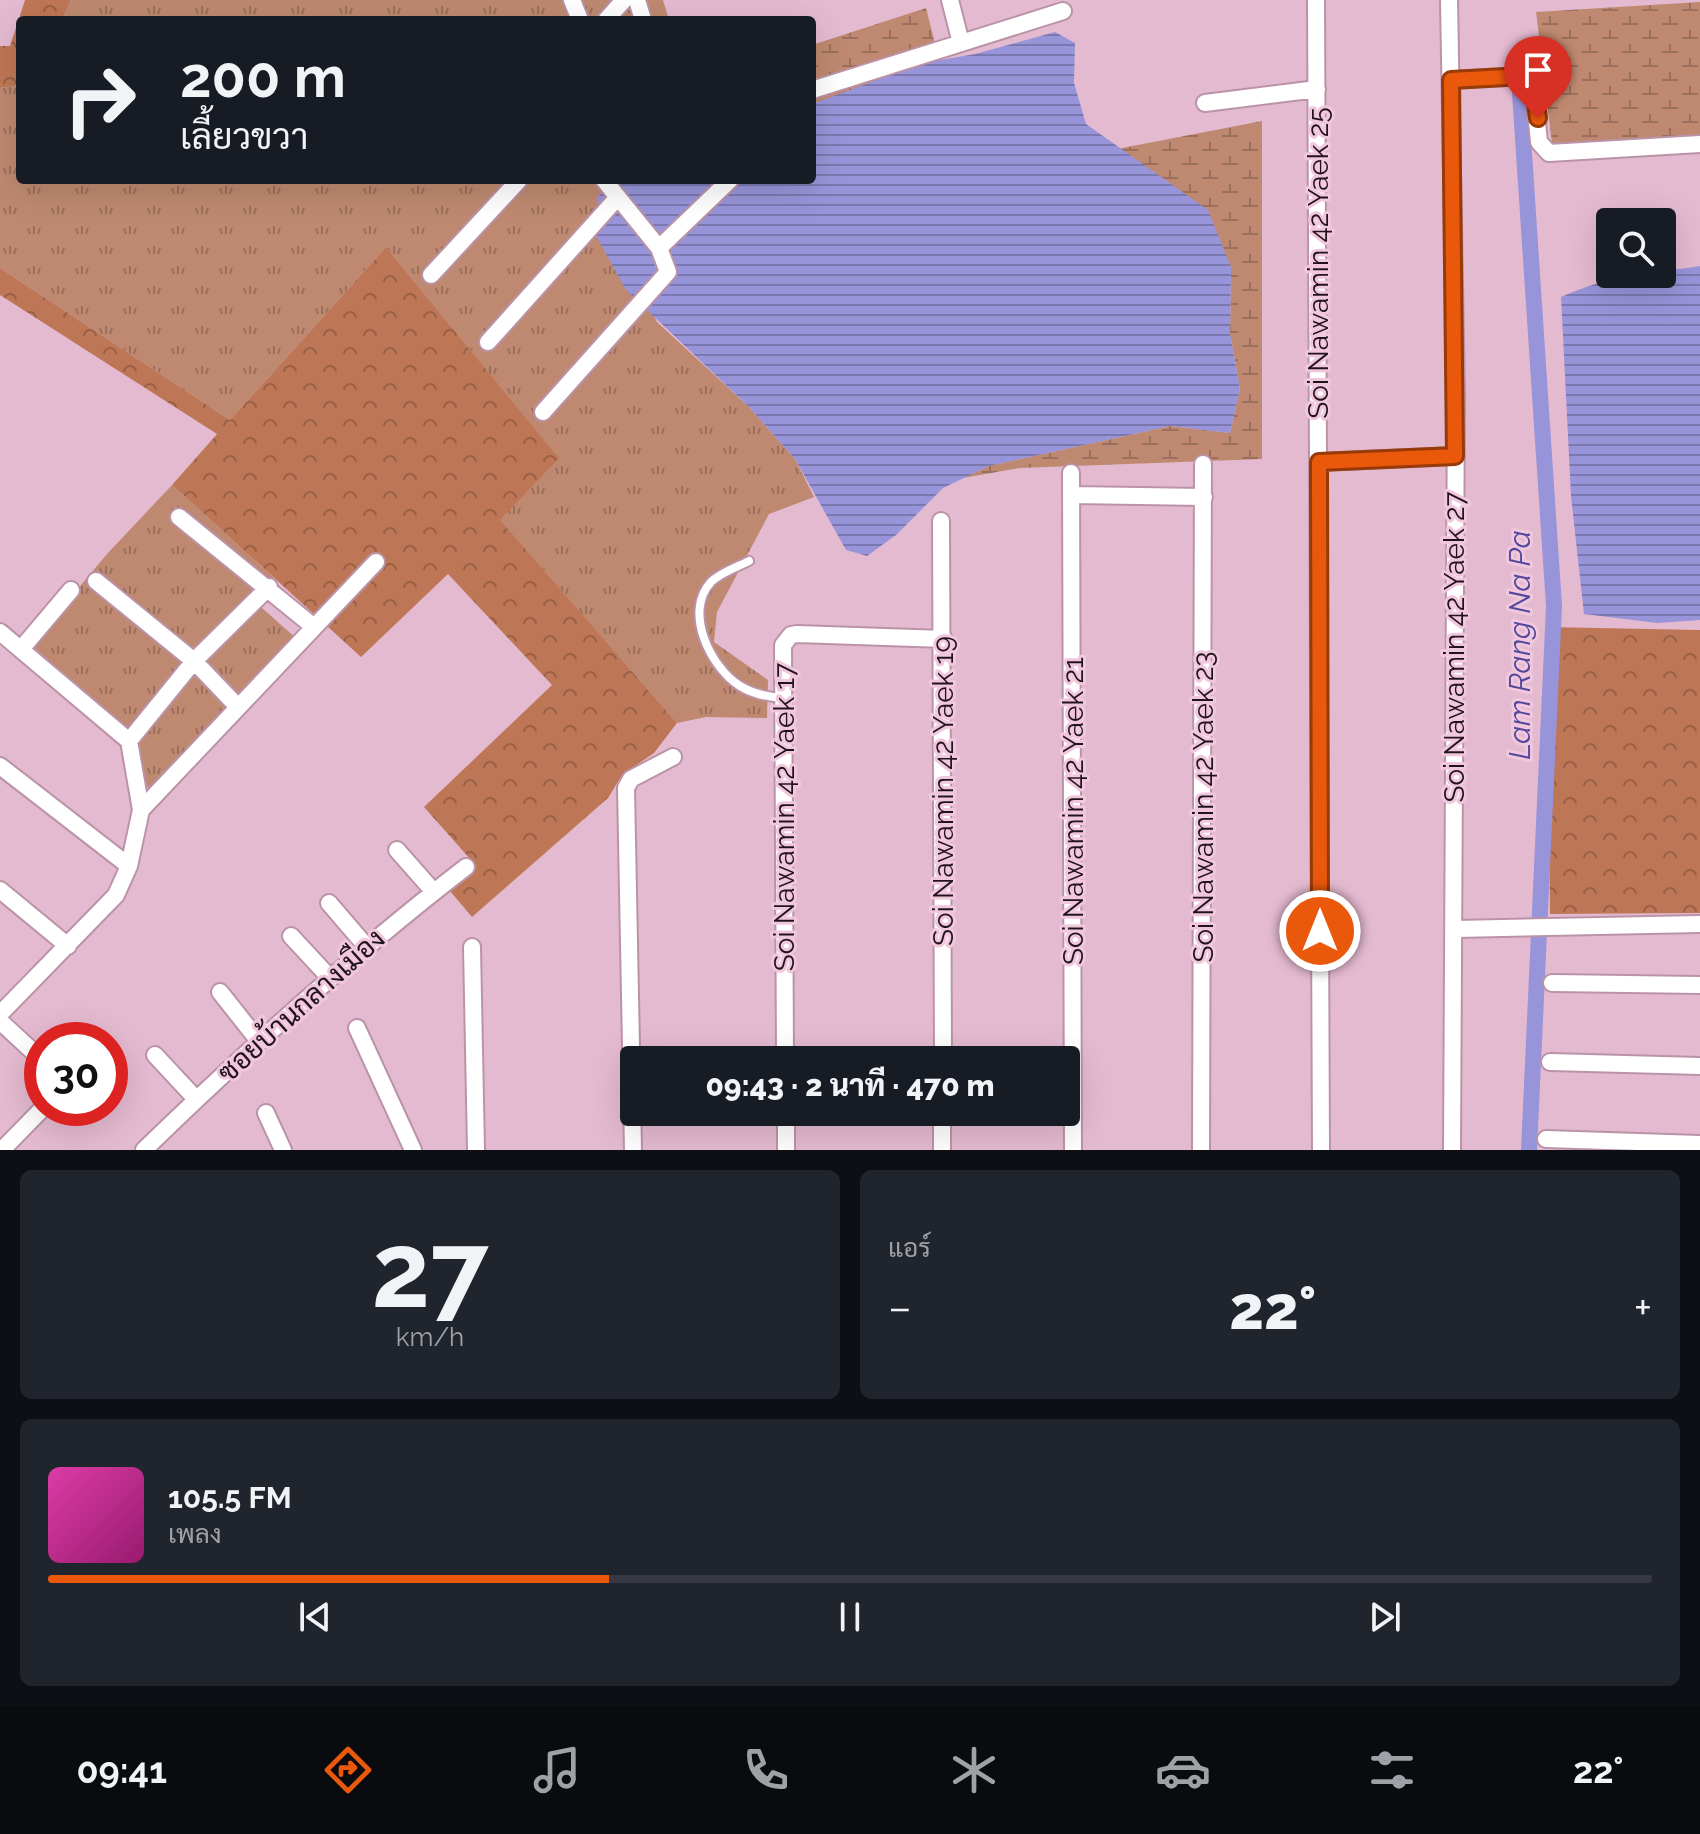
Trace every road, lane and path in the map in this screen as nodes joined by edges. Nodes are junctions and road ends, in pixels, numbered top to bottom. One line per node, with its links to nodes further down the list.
1 (624, 0): 6 (street)
2 (950, 0): 7 (street)
3 (1316, 0): 10 (street, Soi Nawamin 42 Yaek 25)
4 (1449, 0): 8 (street, Soi Nawamin 42 Yaek 27)
5 (1063, 11): 7 (street)
6 (612, 16)
7 (961, 43): 9 (street)
8 (1451, 80): 12 (street); 21 (street, Soi Nawamin 42 Yaek 27)
9 (816, 89)
10 (1317, 89): 11 (street); 22 (street, Soi Nawamin 42 Yaek 25)
11 (1205, 103)
12 (1700, 144)
13 (515, 184): 18 (street)
14 (607, 184): 16 (street)
15 (726, 184): 17 (street)
16 (618, 197): 17 (street); 19 (street)
17 (659, 248): 20 (street)
18 (431, 275)
19 (488, 342)
20 (543, 412)
21 (1455, 456): 22 (street); 52 (street, Soi Nawamin 42 Yaek 27)
22 (1319, 462): 87 (street, Soi Nawamin 42 Yaek 25)
23 (1203, 464): 26 (street, Soi Nawamin 42 Yaek 23)
24 (1071, 473): 25 (street, Soi Nawamin 42 Yaek 21)
25 (1073, 495): 26 (street); 85 (street, Soi Nawamin 42 Yaek 21)
26 (1204, 497): 86 (street, Soi Nawamin 42 Yaek 23)
27 (179, 517): 32 (street)
28 (941, 521): 36 (street, Soi Nawamin 42 Yaek 19)
29 (749, 561): 39 (lane)
30 (376, 562): 34 (street)
31 (96, 581): 38 (street)
32 (269, 587): 34 (street); 38 (street)
33 (71, 590): 37 (street)
34 (314, 627): 40 (street)
35 (0, 632): 37 (street)
36 (944, 639): 39 (street, Soi Nawamin 42 Yaek 17); 66 (street, Soi Nawamin 42 Yaek 19)
37 (22, 648): 41 (street)
38 (194, 661): 40 (street); 41 (street)
39 (783, 698): 65 (street, Soi Nawamin 42 Yaek 17)
40 (238, 707): 44 (street)
41 (129, 741): 44 (street)
42 (673, 757): 82 (street)
43 (0, 766): 46 (street)
44 (141, 810): 46 (street)
45 (397, 850): 49 (street)
46 (129, 866): 55 (street)
47 (466, 867): 49 (street, ซอยบ้านกลางเมือง)
48 (0, 890): 55 (street)
49 (434, 892): 54 (street, ซอยบ้านกลางเมือง)
50 (329, 903): 54 (street)
51 (1700, 924): 52 (street)
52 (1455, 929): 88 (street, Soi Nawamin 42 Yaek 27)
53 (291, 936): 57 (street)
54 (365, 945): 57 (street, ซอยบ้านกลางเมือง)
55 (68, 946): 61 (street)
56 (472, 947): 81 (street)
57 (329, 977): 63 (street, ซอยบ้านกลางเมือง)
58 (1552, 983): 59 (street)
59 (1700, 985)
60 (220, 992): 63 (street)
61 (2, 1019): 64 (street)
62 (357, 1028): 80 (street)
63 (258, 1040): 70 (street, ซอยบ้านกลางเมือง)
64 (24, 1042)
65 (785, 1046)
66 (943, 1046)
67 (155, 1055): 70 (street)
68 (1550, 1062): 69 (street)
69 (1700, 1066)
70 (196, 1099): 78 (street, ซอยบ้านกลางเมือง)
71 (266, 1113): 79 (street)
72 (24, 1126): 77 (street)
73 (786, 1126): 83 (street)
74 (942, 1126): 84 (street)
75 (1546, 1139): 76 (street)
76 (1700, 1144)
77 (3, 1146)
78 (144, 1150)
79 (283, 1150)
80 (413, 1150)
81 (476, 1150)
82 (633, 1150)
83 (786, 1150)
84 (942, 1150)
85 (1073, 1150)
86 (1201, 1150)
87 (1321, 1150)
88 (1452, 1150)

